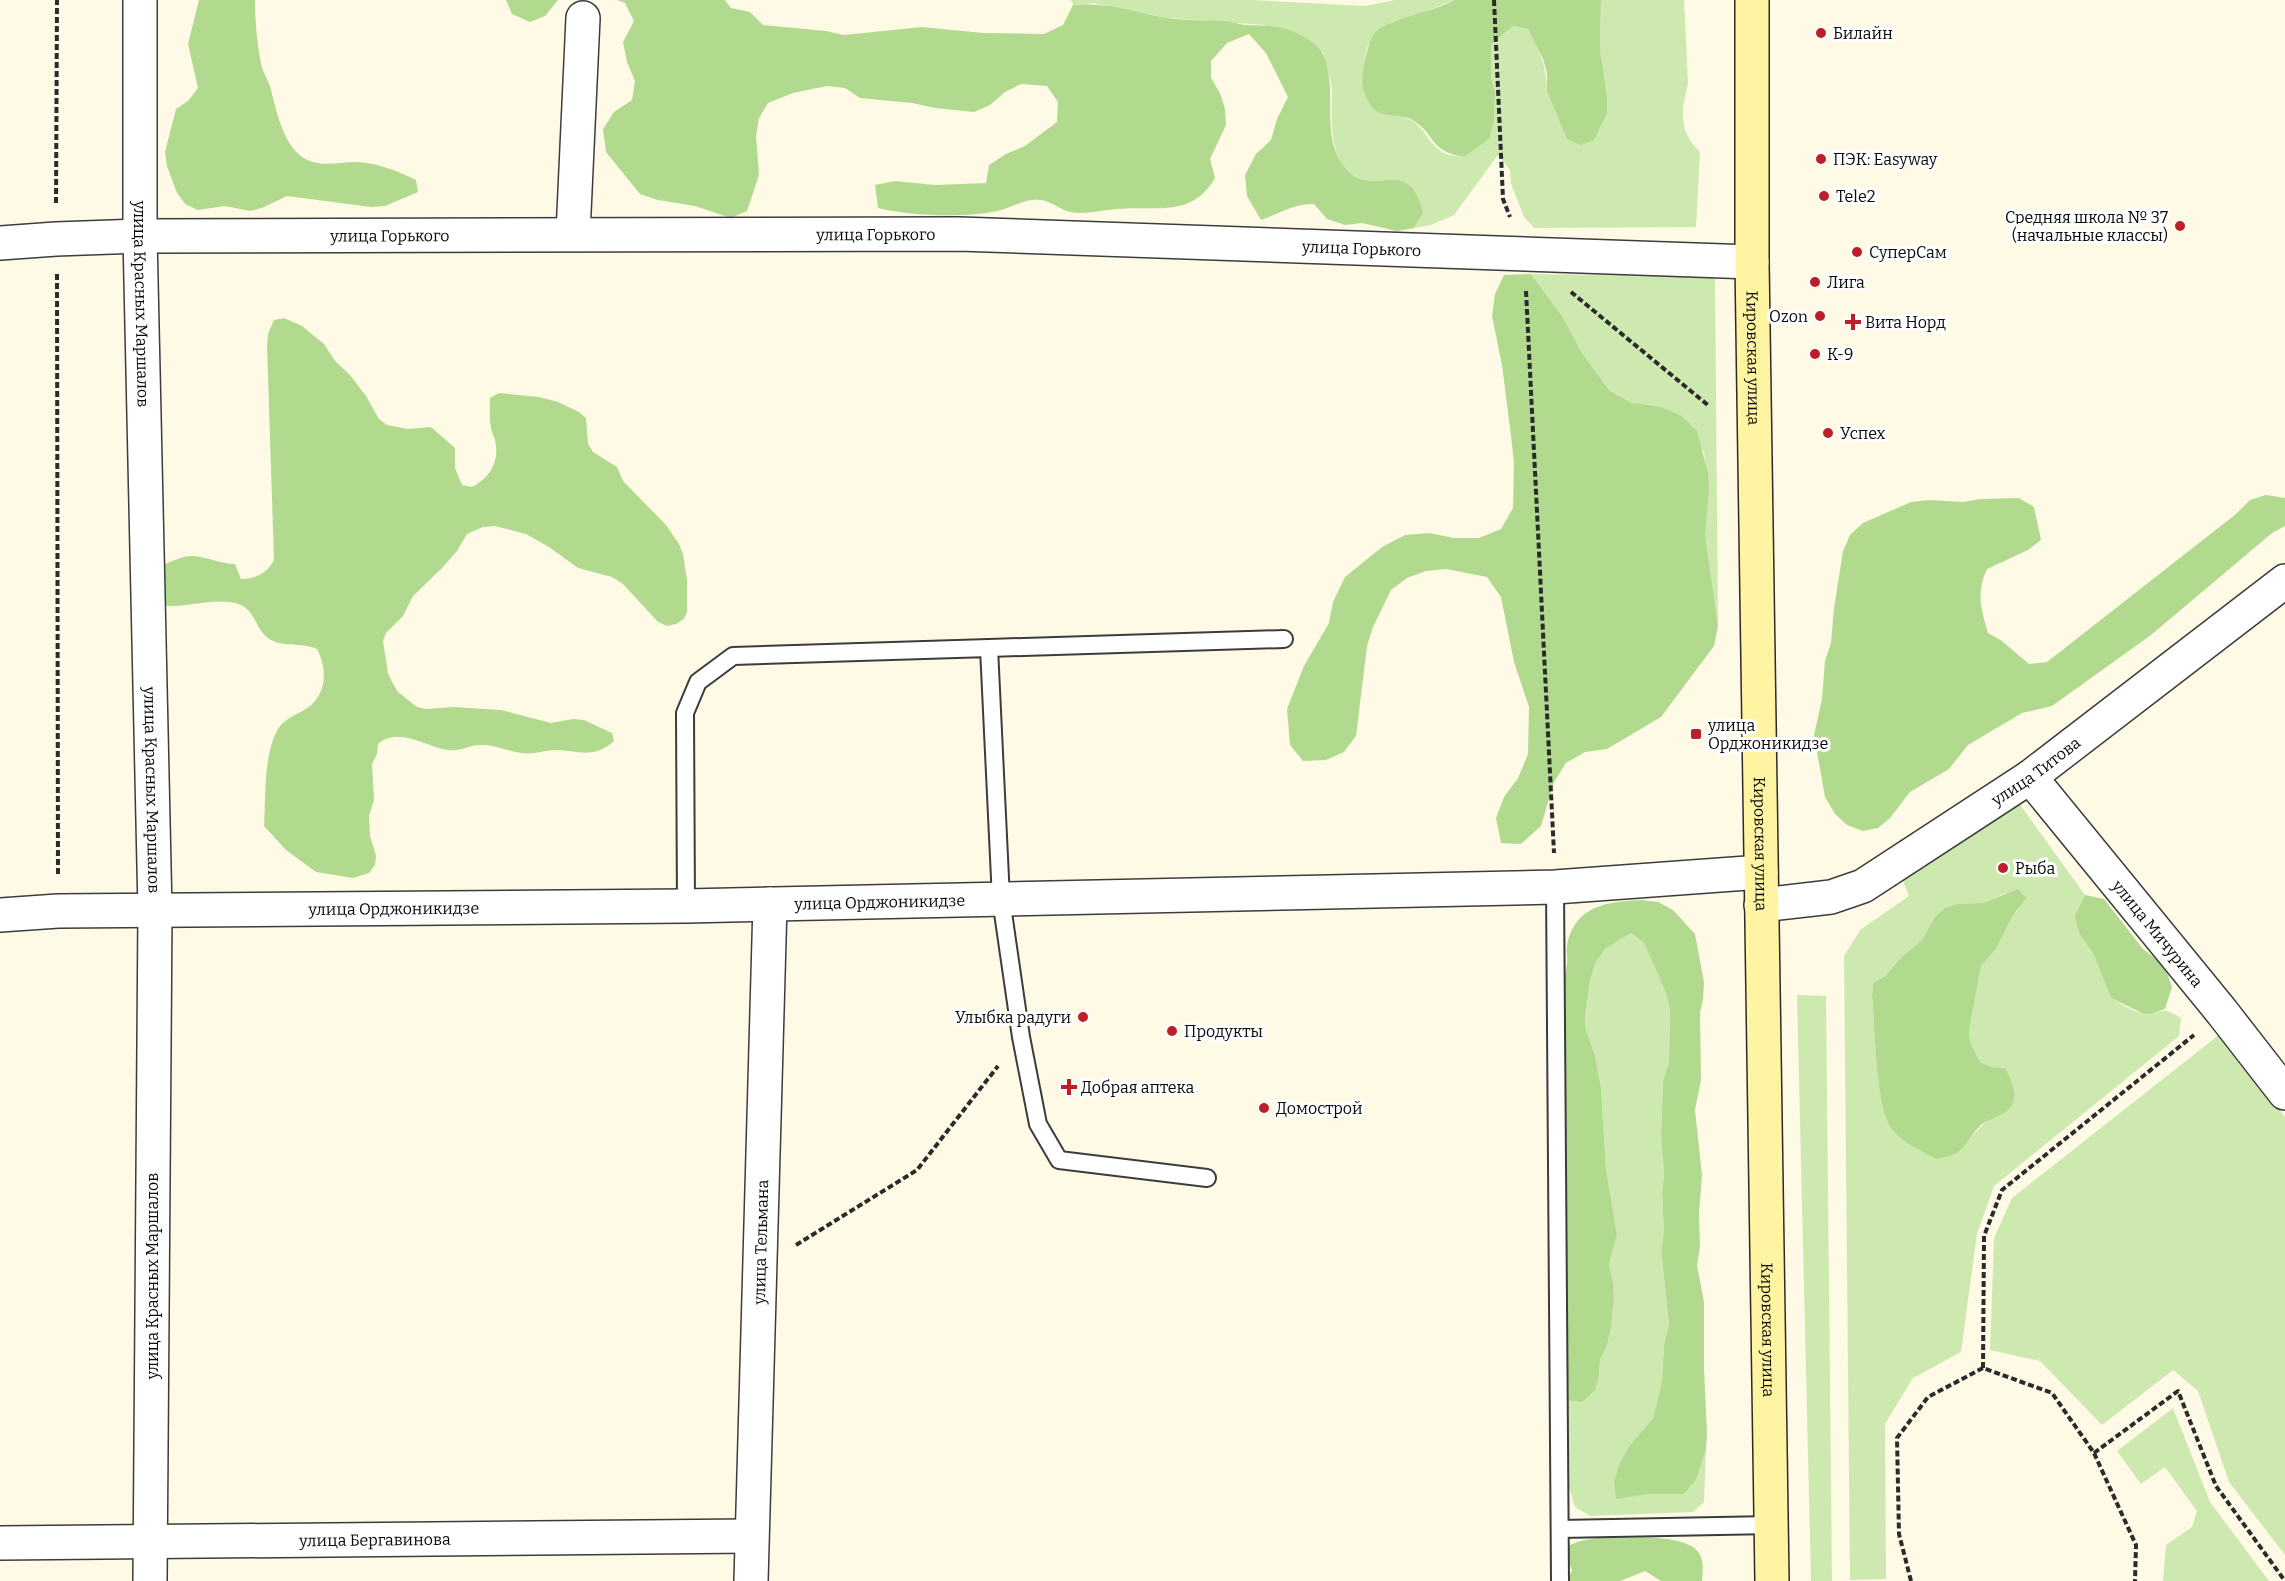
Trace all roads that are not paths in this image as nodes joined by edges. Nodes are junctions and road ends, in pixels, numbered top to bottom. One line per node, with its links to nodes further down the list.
1 (140, 0): 5 (street, улица Красных Маршалов)
2 (1752, 0): 7 (main road, Кировская улица)
3 (583, 18): 4 (street)
4 (573, 234): 5 (street, улица Горького); 7 (street, улица Горького)
5 (140, 236): 6 (street, улица Горького); 18 (street, улица Красных Маршалов)
6 (0, 243)
7 (1752, 262): 12 (main road, Кировская улица)
8 (2285, 581): 11 (street, улица Титова)
9 (1284, 639): 10 (lane)
10 (989, 648): 14 (lane); 17 (lane)
11 (2030, 777): 16 (street, улица Титова); 20 (street, улица Мичурина)
12 (1761, 872): 13 (street, улица Орджоникидзе); 16 (main road, Кировская улица)
13 (1555, 887): 14 (street, улица Орджоникидзе); 23 (lane)
14 (1001, 899): 15 (street, улица Орджоникидзе); 21 (lane)
15 (770, 904): 17 (street, улица Орджоникидзе); 24 (street, улица Тельмана)
16 (1761, 905): 22 (main road, Кировская улица)
17 (686, 906): 18 (street, улица Орджоникидзе)
18 (155, 911): 19 (street, улица Орджоникидзе); 25 (street, улица Красных Маршалов)
19 (0, 915)
20 (2285, 1093)
21 (1208, 1178)
22 (1772, 1525): 23 (lane); 30 (main road, Кировская улица)
23 (1560, 1529): 29 (lane)
24 (751, 1536): 25 (street, улица Бергавинова); 28 (street, улица Тельмана)
25 (150, 1541): 26 (street, улица Бергавинова); 27 (street, улица Красных Маршалов)
26 (0, 1543)
27 (150, 1581)
28 (751, 1581)
29 (1560, 1581)
30 (1772, 1581)

